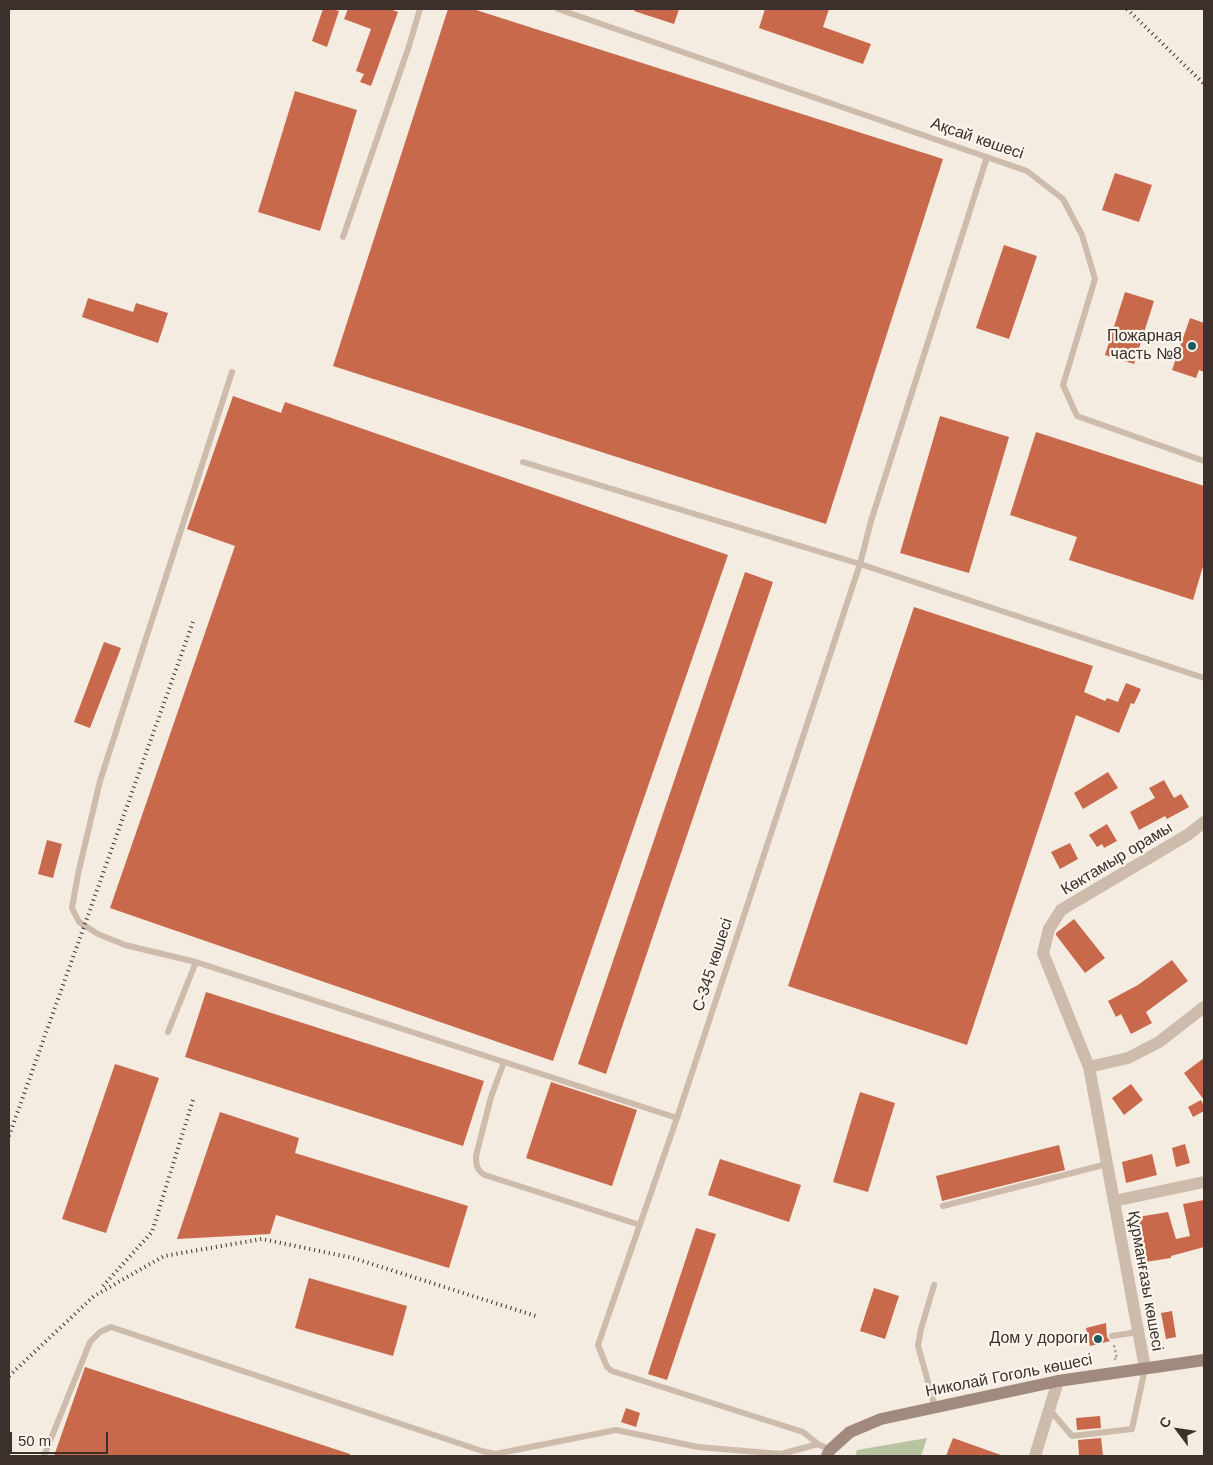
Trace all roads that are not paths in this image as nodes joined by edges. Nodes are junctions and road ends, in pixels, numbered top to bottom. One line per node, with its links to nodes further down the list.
1 (420, 9): 4 (lane)
2 (558, 9): 3 (lane, Ақсай көшесі)
3 (987, 157): 6 (lane, Ақсай көшесі); 8 (lane, С-345 көшесі)
4 (343, 237)
5 (232, 372): 11 (lane)
6 (1204, 461)
7 (523, 462): 8 (lane)
8 (860, 564): 9 (lane); 16 (lane, С-345 көшесі)
9 (1204, 678)
10 (1204, 822): 15 (street, Көктамыр орамы)
11 (196, 962): 13 (lane); 14 (lane)
12 (1204, 1007): 15 (street)
13 (168, 1032)
14 (504, 1062): 16 (lane); 21 (lane)
15 (1089, 1067): 17 (street, Құрманғазы көшесі)
16 (677, 1118): 21 (lane, С-345 көшесі)
17 (1107, 1164): 19 (street, Құрманғазы көшесі); 20 (lane)
18 (1204, 1182): 19 (street, Құрманғазы көшесі)
19 (1114, 1201): 23 (street, Құрманғазы көшесі)
20 (943, 1206)
21 (640, 1225): 30 (lane, С-345 көшесі)
22 (934, 1286): 28 (lane)
23 (1138, 1332): 24 (lane); 26 (street, Құрманғазы көшесі)
24 (1112, 1336)
25 (1204, 1360): 26 (main road, Николай Гоголь көшесі)
26 (1145, 1368): 27 (main road, Николай Гоголь көшесі); 29 (lane)
27 (1058, 1381): 28 (main road, Николай Гоголь көшесі); 29 (street)
28 (934, 1407): 31 (main road, Николай Гоголь көшесі)
29 (1050, 1410): 35 (street)
30 (818, 1444): 31 (lane); 33 (lane)
31 (828, 1453)
32 (481, 1454): 33 (lane); 34 (lane)
33 (780, 1455)
34 (44, 1456)
35 (1035, 1456)

